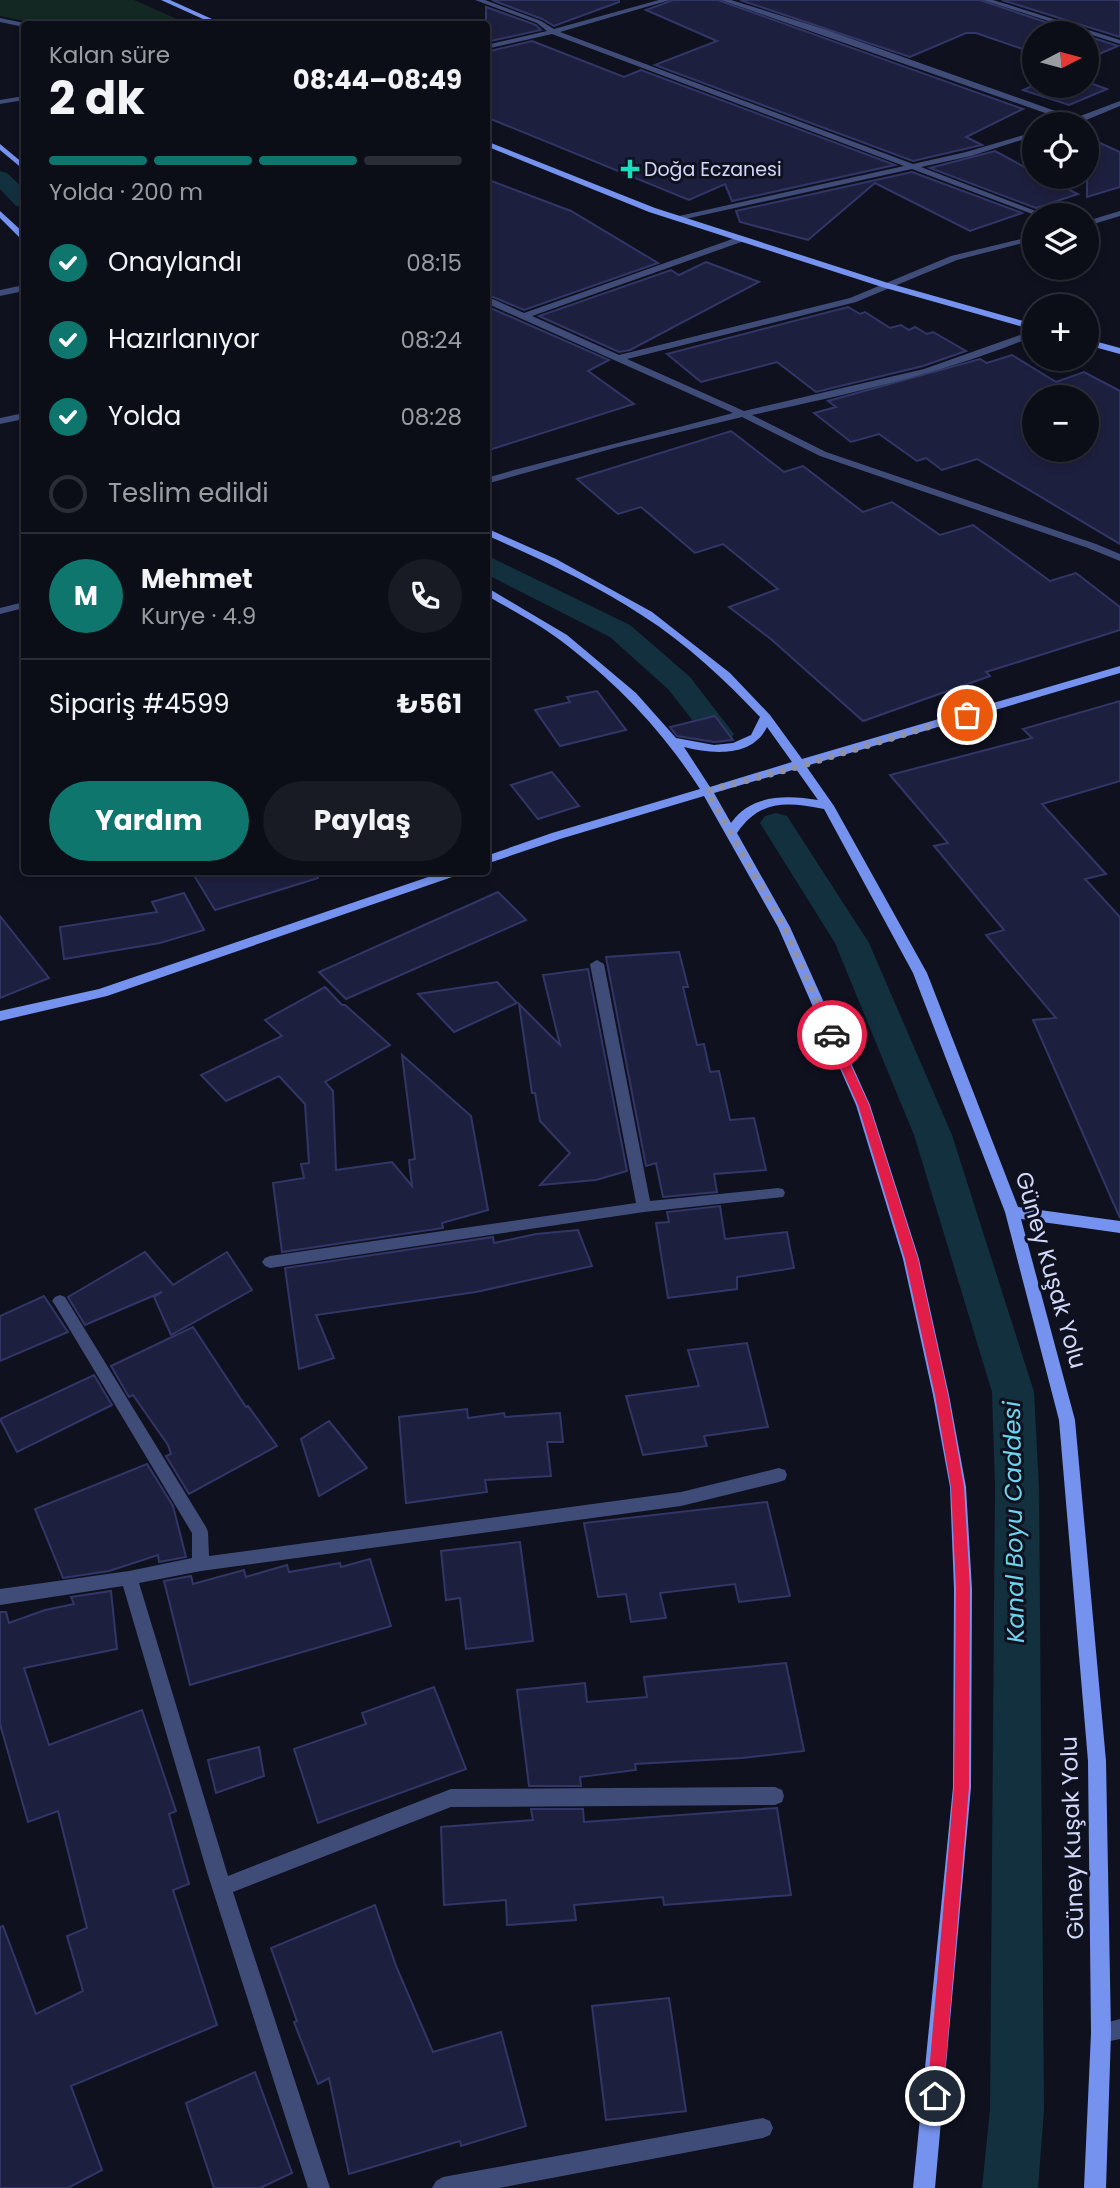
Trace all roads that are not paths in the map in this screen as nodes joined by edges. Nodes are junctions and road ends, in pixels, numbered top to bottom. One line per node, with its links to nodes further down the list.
1 (164, 0): 7 (main road)
2 (478, 0): 9 (street)
3 (667, 0): 9 (street)
4 (724, 0): 15 (street)
5 (986, 0): 10 (street)
6 (0, 20): 8 (street)
7 (212, 21)
8 (21, 24)
9 (553, 32): 11 (street); 21 (street)
10 (1120, 42)
11 (490, 46)
12 (21, 98): 13 (street)
13 (0, 102)
14 (1120, 103): 16 (street)
15 (1051, 112)
16 (1098, 112)
17 (1022, 138): 21 (street)
18 (490, 145): 25 (main road)
19 (0, 146): 20 (main road)
20 (21, 164)
21 (909, 167): 22 (street); 25 (street)
22 (1022, 208)
23 (0, 213): 27 (main road)
24 (1120, 213): 26 (street)
25 (679, 219): 28 (main road)
26 (1099, 220)
27 (21, 234)
28 (741, 239): 30 (main road); 34 (street)
29 (1022, 241): 30 (street)
30 (885, 285): 35 (main road); 39 (street)
31 (21, 289): 32 (street)
32 (0, 293)
33 (490, 301): 34 (street)
34 (526, 315): 39 (street)
35 (1022, 324)
36 (1022, 339): 40 (street)
37 (1099, 345): 38 (main road)
38 (1120, 351)
39 (618, 358): 40 (street)
40 (743, 414): 43 (street); 45 (street)
41 (21, 417): 42 (street)
42 (0, 421)
43 (490, 480)
44 (490, 533): 50 (main road, Güney Kuşak Yolu)
45 (1120, 558)
46 (490, 592): 51 (main road)
47 (21, 606): 48 (street)
48 (0, 611)
49 (1120, 669): 52 (main road)
50 (766, 717): 51 (main road); 52 (main road, Güney Kuşak Yolu)
51 (671, 740): 53 (main road)
52 (800, 766): 53 (main road); 54 (main road, Güney Kuşak Yolu)
53 (707, 791): 55 (main road); 56 (main road)
54 (828, 807): 55 (main road); 62 (main road, Güney Kuşak Yolu)
55 (732, 831): 76 (main road)
56 (490, 859)
57 (445, 875): 59 (main road)
58 (597, 964): 61 (street)
59 (0, 1016)
60 (778, 1193): 61 (street)
61 (644, 1207): 64 (street)
62 (1012, 1212): 63 (main road); 72 (main road, Güney Kuşak Yolu)
63 (1120, 1227)
64 (270, 1262)
65 (60, 1301): 67 (street)
66 (779, 1475): 67 (street)
67 (201, 1564): 68 (street)
68 (129, 1578): 69 (street); 71 (street)
69 (0, 1597)
70 (775, 1796): 71 (street)
71 (222, 1887): 74 (street)
72 (1110, 2031): 77 (main road, Güney Kuşak Yolu)
73 (763, 2129): 75 (street)
74 (319, 2188)
75 (443, 2188)
76 (924, 2188)
77 (1095, 2188)

